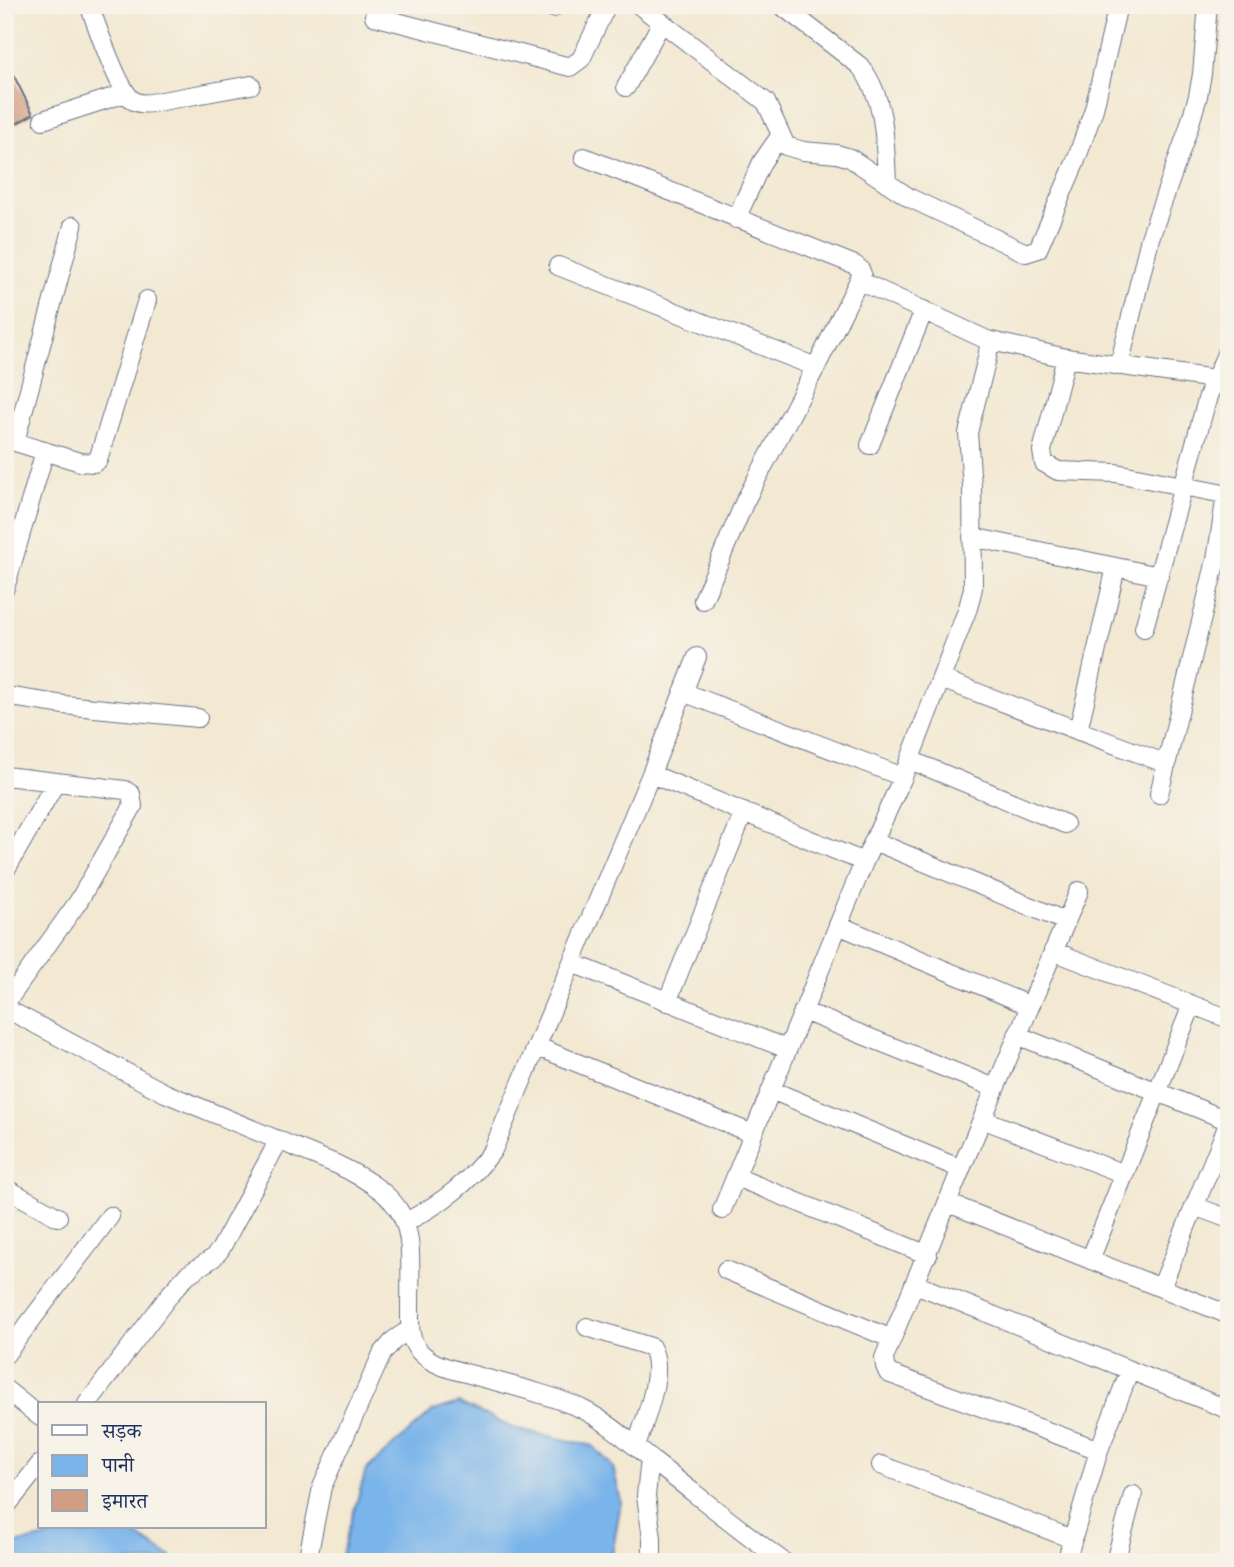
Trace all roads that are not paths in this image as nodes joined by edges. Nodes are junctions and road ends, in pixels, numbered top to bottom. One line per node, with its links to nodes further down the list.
1 (89, 5): 11 (street)
2 (607, 5): 7 (street)
3 (639, 5): 8 (street)
4 (780, 5): 15 (street)
5 (1118, 5): 15 (street)
6 (1208, 5): 25 (street)
7 (374, 16)
8 (662, 22): 10 (street); 13 (street)
9 (251, 85): 11 (street)
10 (626, 87)
11 (126, 93): 12 (street)
12 (43, 120)
13 (780, 136): 15 (street); 16 (street)
14 (584, 157): 16 (street)
15 (887, 183)
16 (736, 219): 19 (street)
17 (73, 226): 28 (street)
18 (558, 266): 26 (street)
19 (860, 281): 21 (street); 26 (street)
20 (147, 300): 30 (street)
21 (924, 310): 22 (street); 29 (street)
22 (987, 340): 24 (street); 33 (street)
23 (1229, 347): 27 (street)
24 (1066, 358): 25 (street); 31 (street)
25 (1119, 366): 27 (street)
26 (816, 367): 37 (street)
27 (1215, 379): 31 (street)
28 (10, 440): 30 (street)
29 (870, 445)
30 (45, 451): 36 (street)
31 (1184, 486): 32 (street); 35 (street)
32 (1227, 495): 46 (street)
33 (972, 537): 34 (street); 40 (street)
34 (1116, 567): 35 (street); 44 (street)
35 (1159, 576): 38 (street)
36 (5, 588)
37 (703, 600)
38 (1144, 628)
39 (696, 657): 41 (street)
40 (941, 679): 44 (street); 45 (street)
41 (683, 692): 47 (street); 49 (street)
42 (5, 696): 43 (street)
43 (198, 718)
44 (1078, 731): 46 (street)
45 (910, 760): 49 (street); 53 (street)
46 (1167, 764): 51 (street)
47 (651, 774): 52 (street); 61 (street)
48 (5, 776): 50 (street)
49 (903, 777): 54 (street)
50 (55, 782): 56 (street); 64 (street)
51 (1159, 794)
52 (744, 813): 55 (street); 62 (street)
53 (1065, 824)
54 (874, 841): 55 (street); 58 (street)
55 (864, 862): 59 (street)
56 (5, 871)
57 (1079, 891): 58 (street)
58 (1065, 921): 60 (street)
59 (838, 925): 65 (street); 66 (street)
60 (1054, 951): 63 (street); 65 (street)
61 (572, 963): 62 (street); 69 (street)
62 (667, 1002): 70 (street)
63 (1192, 1004): 67 (street); 73 (street)
64 (5, 1006): 77 (street)
65 (1030, 1006): 68 (street)
66 (803, 1011): 70 (street); 71 (street)
67 (1229, 1019)
68 (1017, 1035): 71 (street); 73 (street)
69 (538, 1047): 76 (street); 88 (street)
70 (787, 1049): 72 (street)
71 (995, 1088): 74 (street)
72 (771, 1090): 76 (street); 78 (street)
73 (1158, 1092): 75 (street); 79 (street)
74 (982, 1119): 78 (street); 79 (street)
75 (1229, 1121): 83 (street)
76 (753, 1134): 80 (street)
77 (279, 1140): 88 (street); 101 (street)
78 (961, 1169): 82 (street)
79 (1124, 1174): 90 (street)
80 (736, 1177): 84 (street); 89 (street)
81 (5, 1188): 86 (street)
82 (948, 1203): 89 (street); 90 (street)
83 (1194, 1206): 87 (street); 93 (street)
84 (722, 1210)
85 (110, 1216): 98 (street)
86 (58, 1217)
87 (1229, 1219)
88 (406, 1222): 96 (street)
89 (928, 1255): 92 (street)
90 (1090, 1260): 93 (street)
91 (726, 1270): 97 (street)
92 (915, 1284): 97 (street); 99 (street)
93 (1161, 1288): 94 (street)
94 (1229, 1315)
95 (587, 1327): 105 (street)
96 (410, 1329): 105 (street); 111 (street)
97 (892, 1339): 104 (street)
98 (5, 1354)
99 (1130, 1370): 102 (street); 104 (street)
100 (5, 1388): 103 (street)
101 (89, 1402)
102 (1229, 1410)
103 (38, 1415)
104 (1100, 1450): 110 (street)
105 (643, 1452): 112 (street); 113 (street)
106 (881, 1465): 110 (street)
107 (38, 1467): 109 (street)
108 (1133, 1495): 115 (street)
109 (5, 1508)
110 (1072, 1539): 114 (street)
111 (307, 1562)
112 (652, 1562)
113 (784, 1562)
114 (1066, 1562)
115 (1115, 1562)

